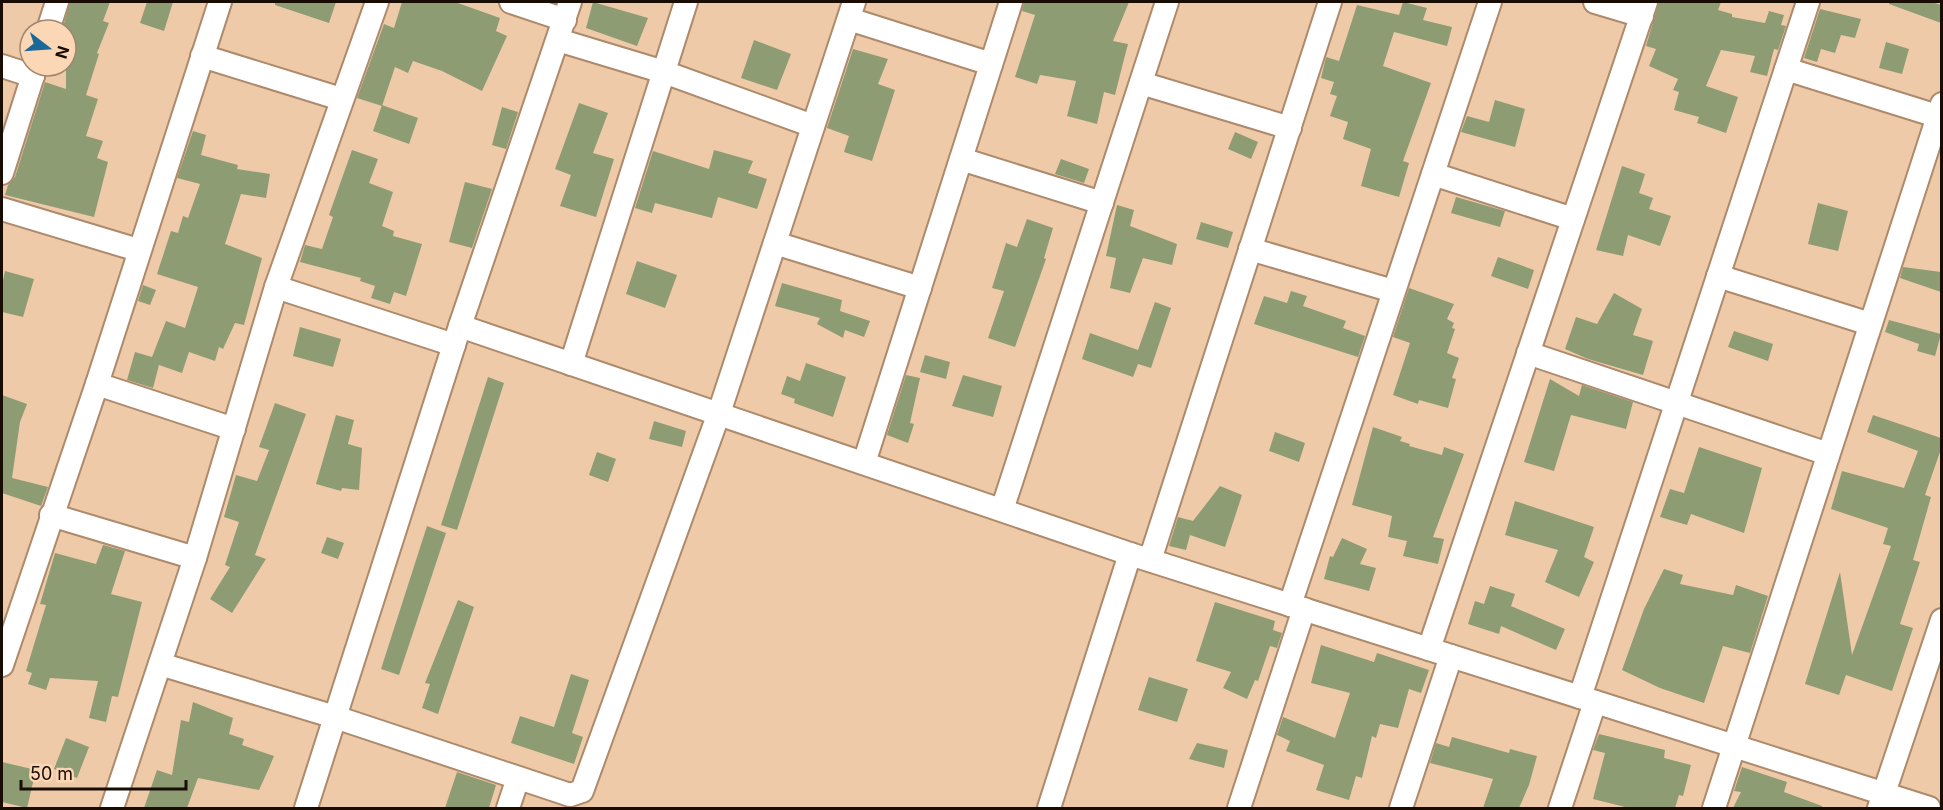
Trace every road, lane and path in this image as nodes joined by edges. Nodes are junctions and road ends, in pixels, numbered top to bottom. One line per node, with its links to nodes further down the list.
1 (57, 2): 14 (street)
2 (220, 2): 16 (street)
3 (377, 2): 24 (street)
4 (511, 2): 15 (street)
5 (686, 2): 21 (street)
6 (1011, 2): 17 (street)
7 (1167, 2): 23 (street)
8 (1330, 2): 27 (street)
9 (1490, 2): 30 (street)
10 (1595, 2): 12 (street)
11 (1808, 2): 20 (street)
12 (1644, 9): 33 (street)
13 (852, 10): 17 (street); 26 (street)
14 (52, 18)
15 (564, 20): 21 (street); 42 (street)
16 (202, 56): 24 (street); 36 (street)
17 (991, 64): 28 (street)
18 (2, 66): 19 (street)
19 (18, 68)
20 (1786, 69): 25 (street); 37 (street)
21 (664, 72): 26 (street); 44 (street)
22 (32, 78): 29 (street)
23 (1141, 83): 27 (street); 31 (street)
24 (341, 99): 38 (street)
25 (1939, 110): 41 (street)
26 (813, 126): 34 (street)
27 (1290, 128): 35 (street)
28 (961, 159): 31 (street); 39 (street)
29 (2, 173)
30 (1433, 174): 33 (street); 40 (street)
31 (1102, 203): 51 (street)
32 (2, 209): 36 (street)
33 (1573, 219): 43 (street)
34 (775, 243): 39 (street); 47 (street)
35 (1250, 249): 40 (street); 53 (street)
36 (138, 250): 45 (street)
37 (1718, 276): 41 (street); 46 (street)
38 (276, 287): 42 (street); 48 (street)
39 (920, 288): 50 (street)
40 (1393, 291): 55 (street)
41 (1870, 324): 49 (street)
42 (457, 336): 44 (street); 63 (street)
43 (1528, 353): 46 (street); 58 (street)
44 (571, 364): 47 (street)
45 (97, 384): 48 (street); 52 (street)
46 (1677, 403): 49 (street); 62 (street)
47 (718, 413): 50 (street); 65 (street)
48 (234, 429): 54 (street)
49 (1828, 454): 64 (street)
50 (864, 463): 51 (street)
51 (1002, 510): 53 (street)
52 (51, 515): 54 (street); 56 (street)
53 (1140, 557): 55 (street); 70 (street)
54 (195, 558): 60 (street)
55 (1297, 607): 58 (street); 71 (street)
56 (10, 611): 61 (street)
57 (1941, 620): 66 (street)
58 (1429, 649): 59 (street)
59 (1451, 656): 62 (street); 72 (street)
60 (160, 664): 63 (street); 67 (street)
61 (2, 665)
62 (1588, 700): 64 (street); 73 (street)
63 (335, 717): 65 (street); 68 (street)
64 (1734, 746): 66 (street); 74 (street)
65 (518, 777): 69 (street)
66 (1881, 801): 75 (street)
67 (112, 808)
68 (306, 808)
69 (508, 808)
70 (1049, 808)
71 (1239, 808)
72 (1401, 808)
73 (1560, 808)
74 (1714, 808)
75 (1929, 808)

